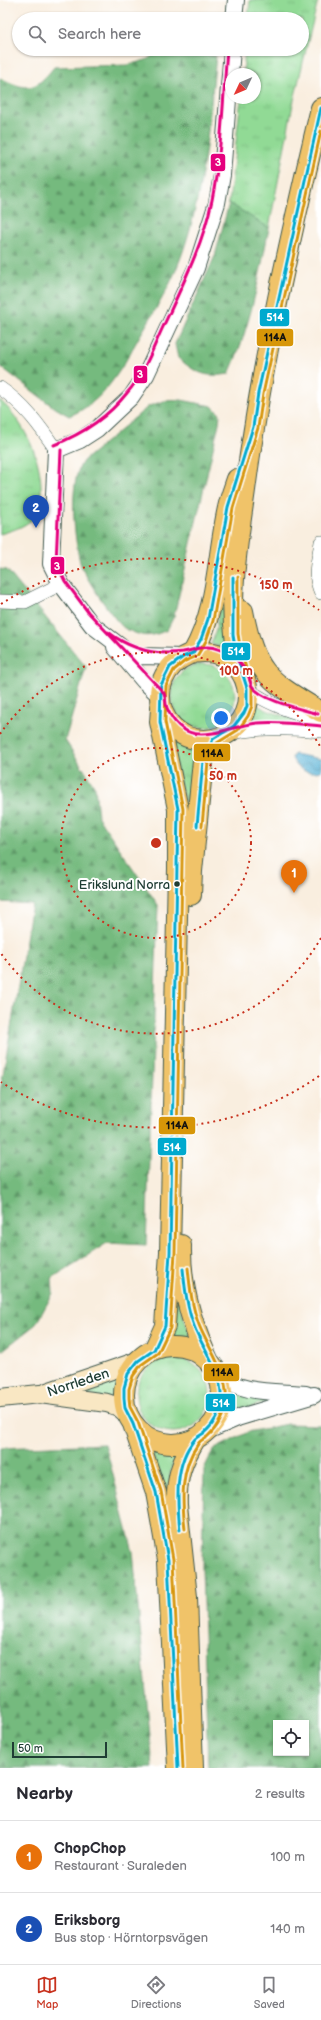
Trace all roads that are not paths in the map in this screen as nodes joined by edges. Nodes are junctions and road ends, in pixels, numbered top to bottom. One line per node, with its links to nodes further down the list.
1 (236, 0): 2 (street)
2 (235, 12)
3 (231, 56): 7 (street)
4 (321, 108): 6 (main road)
5 (0, 388): 7 (street)
6 (253, 427): 13 (main road); 14 (main road); 16 (main road)
7 (56, 450): 9 (street)
8 (321, 542): 10 (street)
9 (61, 584): 11 (street); 12 (street)
10 (321, 593)
11 (0, 601)
12 (107, 638): 13 (street); 15 (street)
13 (188, 655): 14 (main road); 15 (main road)
14 (246, 683): 17 (street); 19 (main road)
15 (160, 702): 19 (main road); 20 (main road)
16 (321, 712)
17 (321, 720)
18 (321, 731): 19 (street)
19 (220, 736): 21 (main road)
20 (146, 1355): 21 (main road); 22 (main road, Norrleden); 25 (main road)
21 (213, 1369): 23 (street); 26 (main road)
22 (40, 1394): 24 (main road, Norrleden); 25 (main road, Norrleden)
23 (318, 1395): 26 (street)
24 (0, 1398)
25 (131, 1419): 26 (main road); 27 (main road)
26 (201, 1435): 28 (main road)
27 (178, 1768)
28 (193, 1768)

